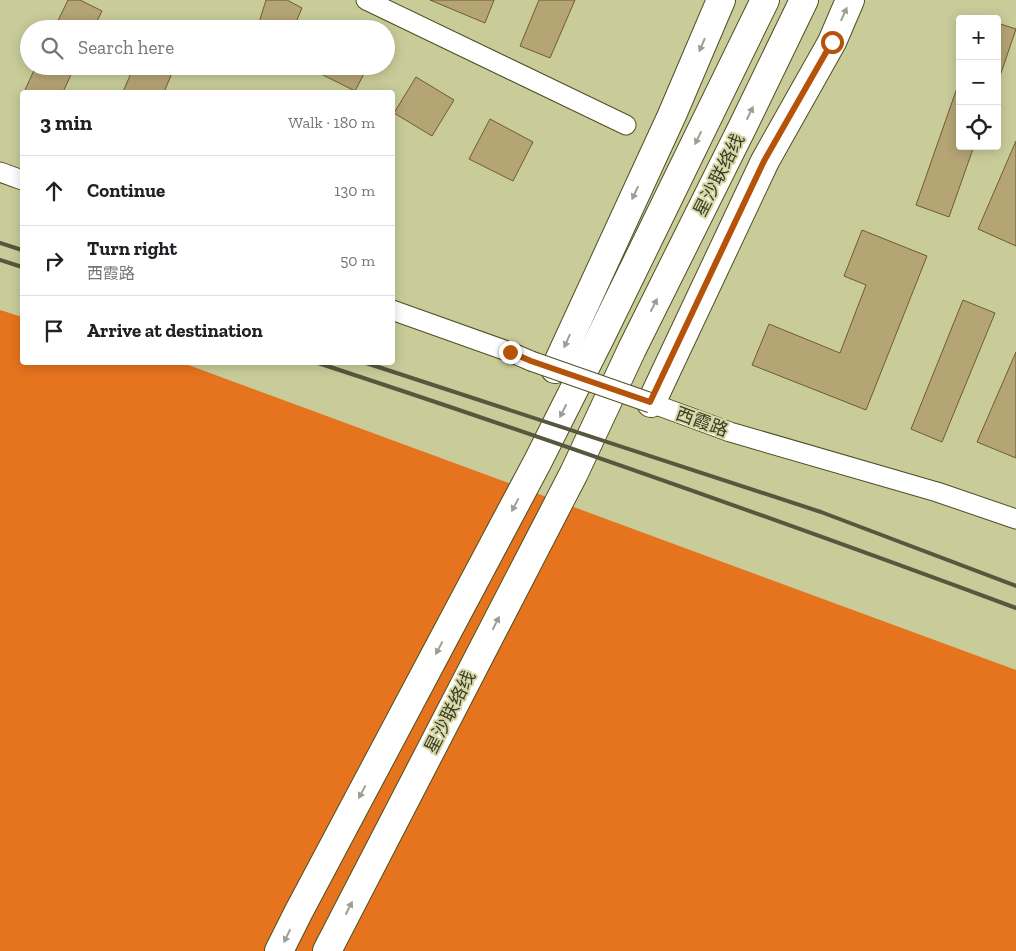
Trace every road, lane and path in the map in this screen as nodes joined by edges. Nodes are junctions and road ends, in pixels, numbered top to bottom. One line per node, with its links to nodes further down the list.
1 (366, 0): 6 (street)
2 (721, 0): 10 (main road, one-way to 10)
3 (765, 0): 13 (main road, one-way to 13)
4 (804, 0): 14 (main road, 星沙联络线, one-way to 4)
5 (850, 0): 11 (main road, one-way to 5)
6 (626, 125)
7 (0, 172): 8 (street)
8 (20, 179)
9 (395, 311): 10 (street, 西霞路)
10 (543, 365): 11 (street, 西霞路, bridge)
11 (650, 402): 12 (street, 西霞路)
12 (1016, 519)
13 (279, 951)
14 (327, 951)

